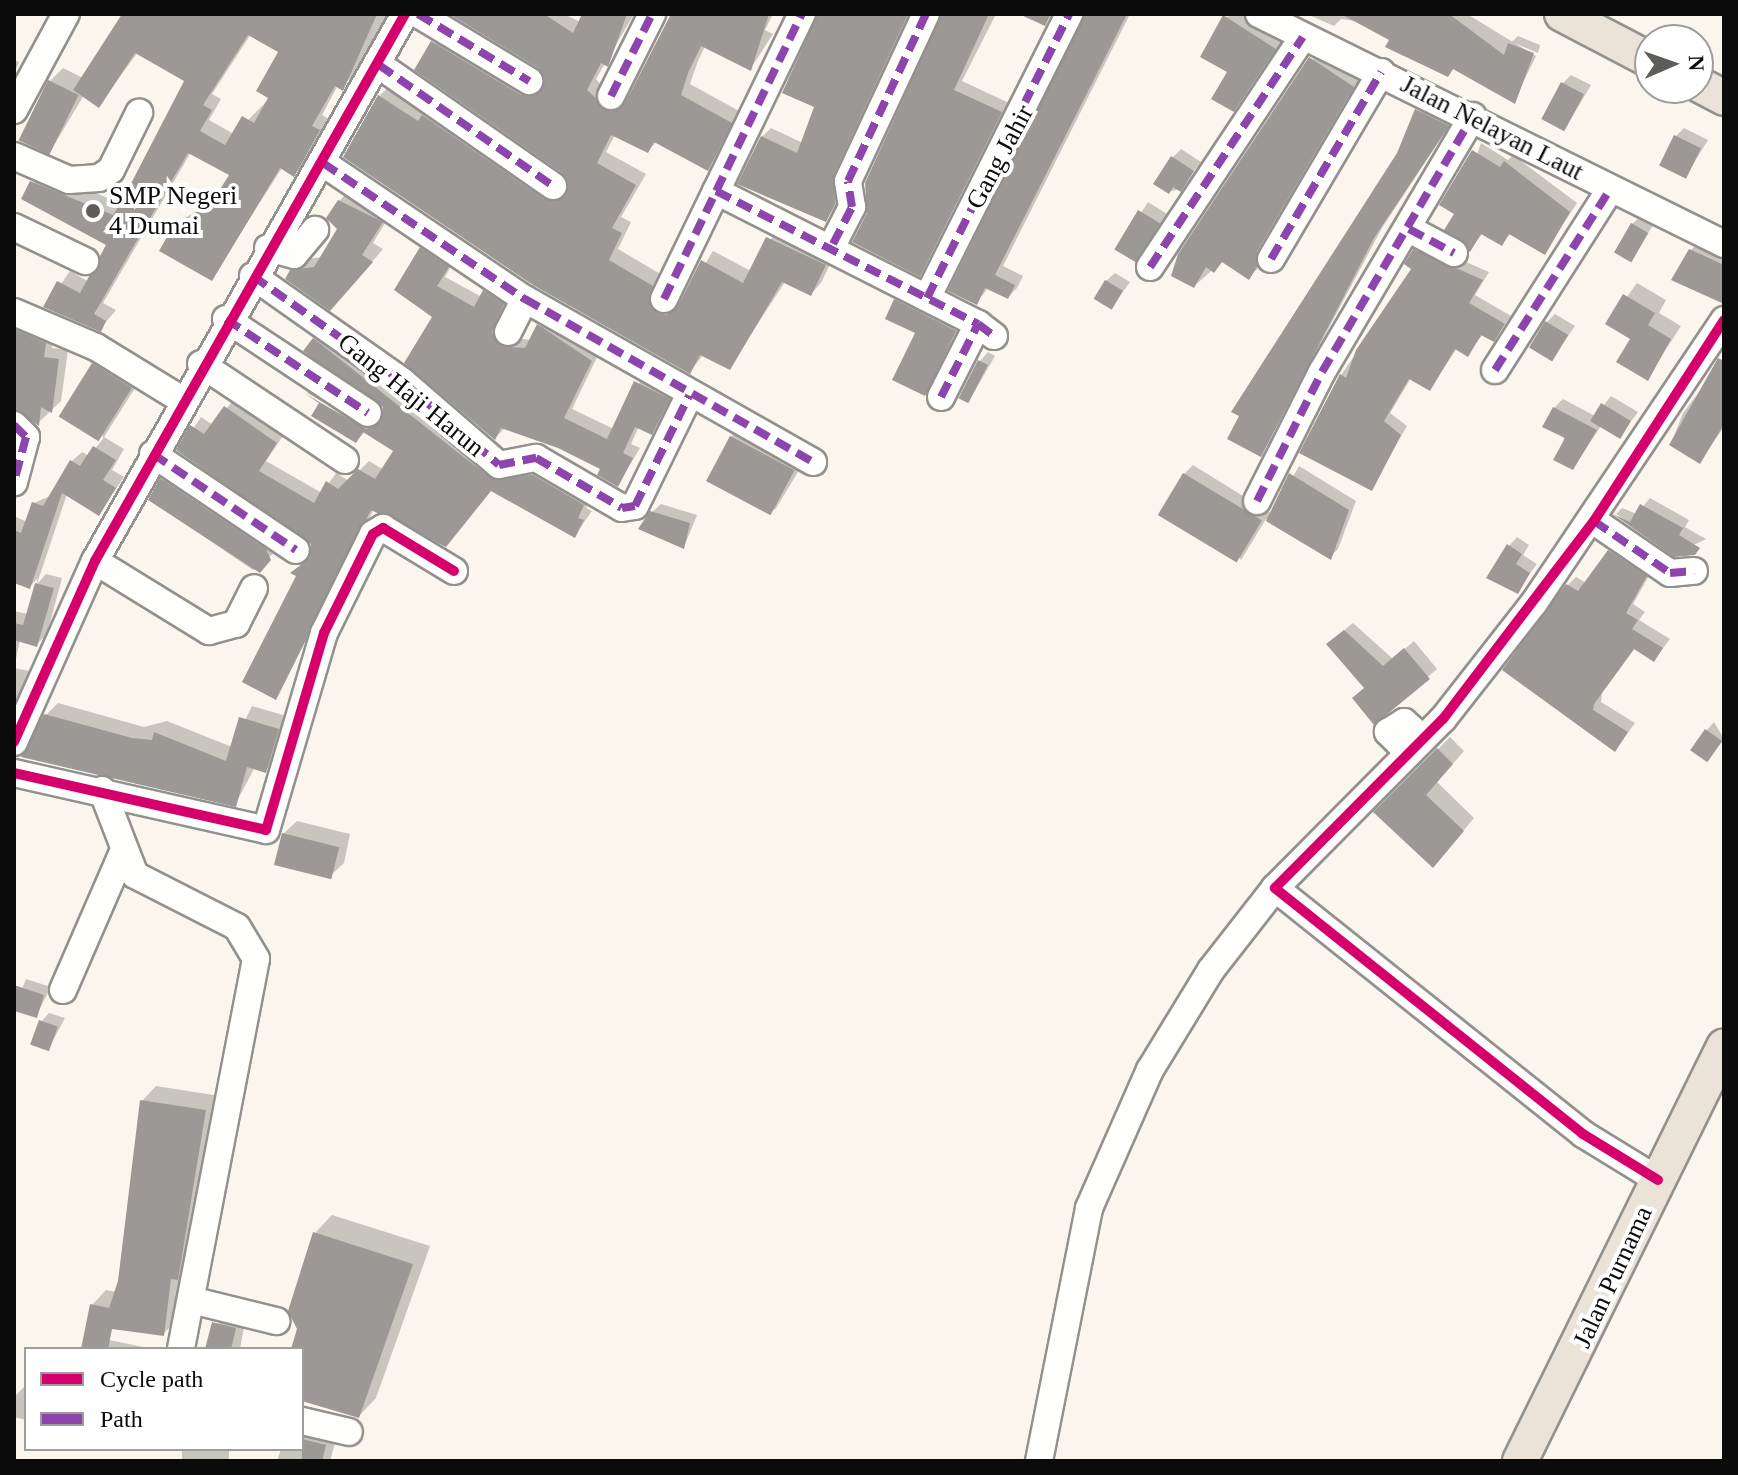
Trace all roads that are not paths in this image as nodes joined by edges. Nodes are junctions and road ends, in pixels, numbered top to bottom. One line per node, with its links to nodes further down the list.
1 (66, 14): 16 (street)
2 (405, 14): 12 (street)
3 (418, 14): 14 (street)
4 (652, 14): 15 (street)
5 (802, 14): 22 (street)
6 (926, 14): 27 (street)
7 (1069, 14): 35 (street, Gang Jahir)
8 (1259, 14): 10 (street, Jalan Nelayan Laut)
9 (1564, 14): 11 (main road)
10 (1303, 37): 13 (street, Jalan Nelayan Laut); 33 (street)
11 (1634, 51)
12 (379, 65): 20 (street); 21 (street)
13 (1381, 72): 18 (street, Jalan Nelayan Laut); 31 (street)
14 (529, 81)
15 (611, 96)
16 (14, 110)
17 (139, 113): 19 (street)
18 (1473, 116): 23 (street, Jalan Nelayan Laut); 25 (street)
19 (14, 156)
20 (323, 163): 29 (street); 36 (street)
21 (553, 186)
22 (716, 191): 27 (street); 37 (street)
23 (1609, 191): 28 (street, Jalan Nelayan Laut); 43 (street)
24 (14, 227): 32 (street)
25 (1409, 229): 30 (street); 53 (street)
26 (315, 230): 29 (street)
27 (833, 244): 35 (street)
28 (1724, 244)
29 (268, 248): 34 (street)
30 (1454, 253)
31 (1271, 259)
32 (85, 261)
33 (1150, 267)
34 (253, 276): 39 (street); 44 (street, Gang Haji Harun)
35 (927, 298): 45 (street)
36 (525, 299): 41 (street); 44 (street)
37 (664, 299)
38 (14, 312): 46 (street)
39 (226, 319): 42 (street); 47 (street)
40 (1724, 320): 54 (street)
41 (508, 332)
42 (201, 364): 46 (street); 50 (street)
43 (1495, 370)
44 (689, 396): 51 (street)
45 (941, 397)
46 (182, 400): 49 (street)
47 (368, 413)
48 (14, 425): 52 (street)
49 (153, 454): 55 (street); 56 (street)
50 (345, 460)
51 (813, 462)
52 (14, 482)
53 (1257, 501)
54 (1594, 521): 58 (street); 64 (street)
55 (296, 550)
56 (95, 561): 59 (street); 60 (street)
57 (454, 571): 62 (street)
58 (1694, 571)
59 (254, 588)
60 (14, 742)
61 (14, 773): 62 (street)
62 (102, 790): 63 (street)
63 (123, 852): 65 (street); 68 (street)
64 (1275, 888): 67 (street); 73 (street)
65 (63, 990)
66 (1724, 1047): 67 (main road, Jalan Purnama)
67 (1658, 1180): 74 (main road, Jalan Purnama)
68 (191, 1300): 69 (street); 70 (street)
69 (276, 1321)
70 (181, 1347)
71 (304, 1421): 72 (street)
72 (349, 1432)
73 (1039, 1461)
74 (1520, 1461)

